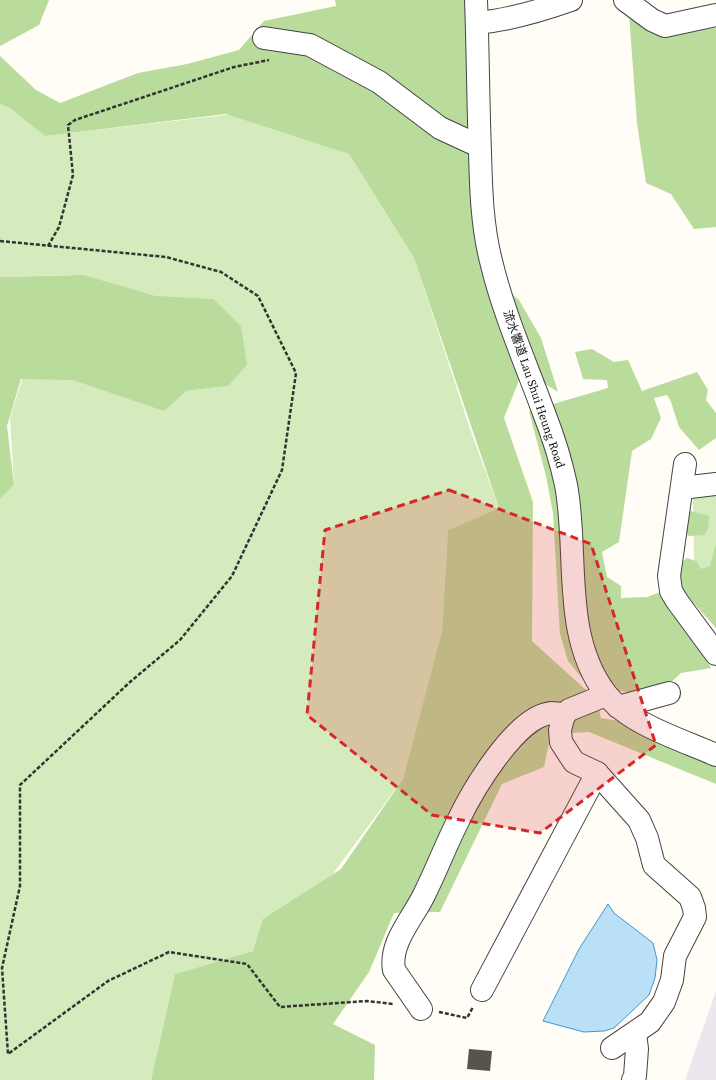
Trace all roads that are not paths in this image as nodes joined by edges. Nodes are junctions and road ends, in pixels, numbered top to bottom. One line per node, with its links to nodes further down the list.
1 (476, 0): 5 (street, 流水響道 Lau Shui Heung Road)
2 (571, 0): 5 (street)
3 (625, 0): 4 (street)
4 (716, 15)
5 (477, 23): 7 (street, 流水響道 Lau Shui Heung Road)
6 (264, 38): 7 (street)
7 (480, 146): 13 (street, 流水響道 Lau Shui Heung Road)
8 (685, 464): 10 (street)
9 (716, 484): 10 (street)
10 (682, 488): 11 (street)
11 (716, 654)
12 (669, 692): 13 (street)
13 (612, 701): 14 (street); 15 (street, 流水響道 Lau Shui Heung Road)
14 (564, 715): 16 (street); 18 (street)
15 (716, 755)
16 (597, 773): 17 (street); 19 (street)
17 (482, 990)
18 (421, 1009)
19 (635, 1032): 20 (street); 21 (street)
20 (612, 1048)
21 (633, 1080)

